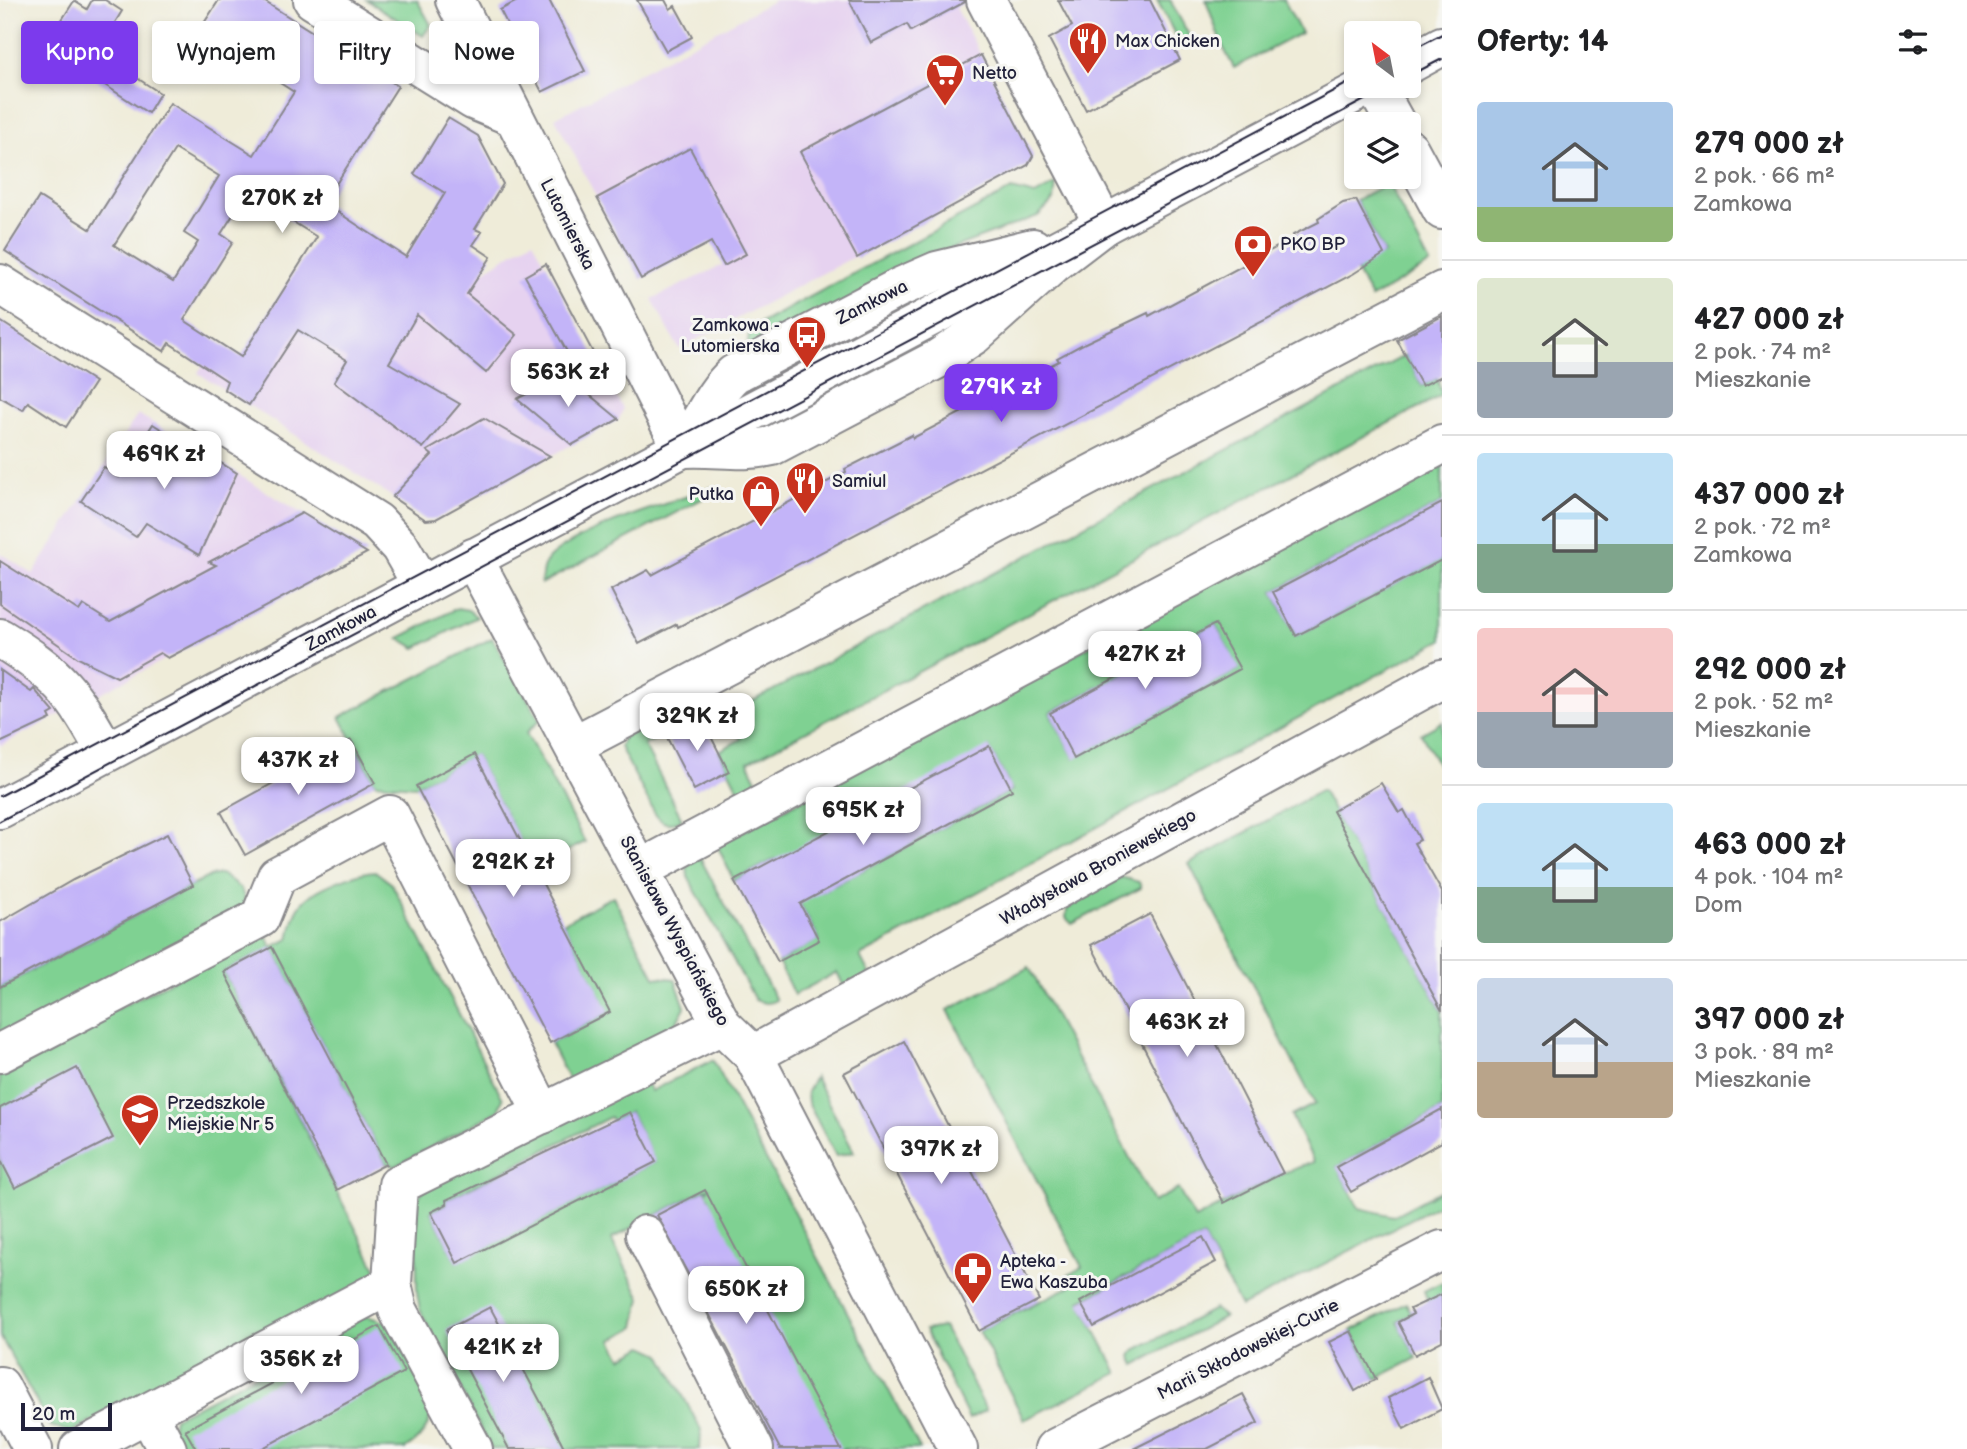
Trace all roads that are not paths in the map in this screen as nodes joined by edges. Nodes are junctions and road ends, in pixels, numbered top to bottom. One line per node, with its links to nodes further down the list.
1 (313, 0): 7 (street)
2 (454, 0): 7 (street, Lutomierska)
3 (986, 0): 10 (street)
4 (1442, 46): 5 (street)
5 (1421, 57)
6 (1345, 98): 10 (street, Zamkowa)
7 (514, 117): 14 (street, Lutomierska)
8 (1421, 171): 9 (street)
9 (1442, 209)
10 (1104, 225): 14 (street, Zamkowa); 14 (street, Zamkowa)
11 (0, 285): 16 (street)
12 (1442, 290): 19 (street)
13 (1442, 444): 22 (street)
14 (682, 448): 15 (street, Zamkowa)
15 (473, 558): 16 (street, Zamkowa); 19 (street, Stanisława Wyspiańskiego)
16 (422, 586): 20 (street, Zamkowa)
17 (0, 638): 20 (street)
18 (1442, 679): 25 (street, Władysława Broniewskiego)
19 (575, 745): 22 (street, Stanisława Wyspiańskiego)
20 (106, 752): 21 (street, Zamkowa)
21 (0, 809)
22 (640, 869): 23 (street, Stanisława Wyspiańskiego)
23 (722, 1025): 25 (street, Stanisława Wyspiańskiego); 26 (street)
24 (0, 1053): 26 (street)
25 (753, 1055): 37 (street, Stanisława Wyspiańskiego)
26 (543, 1114): 29 (street)
27 (645, 1235): 36 (street)
28 (1442, 1250): 38 (street, Marii Skłodowskiej-Curie)
29 (392, 1284): 31 (street); 35 (street)
30 (0, 1386): 32 (street)
31 (148, 1413): 33 (street); 34 (street)
32 (33, 1449)
33 (79, 1449)
34 (167, 1449)
35 (473, 1449)
36 (754, 1449)
37 (958, 1449)
38 (1054, 1449)

